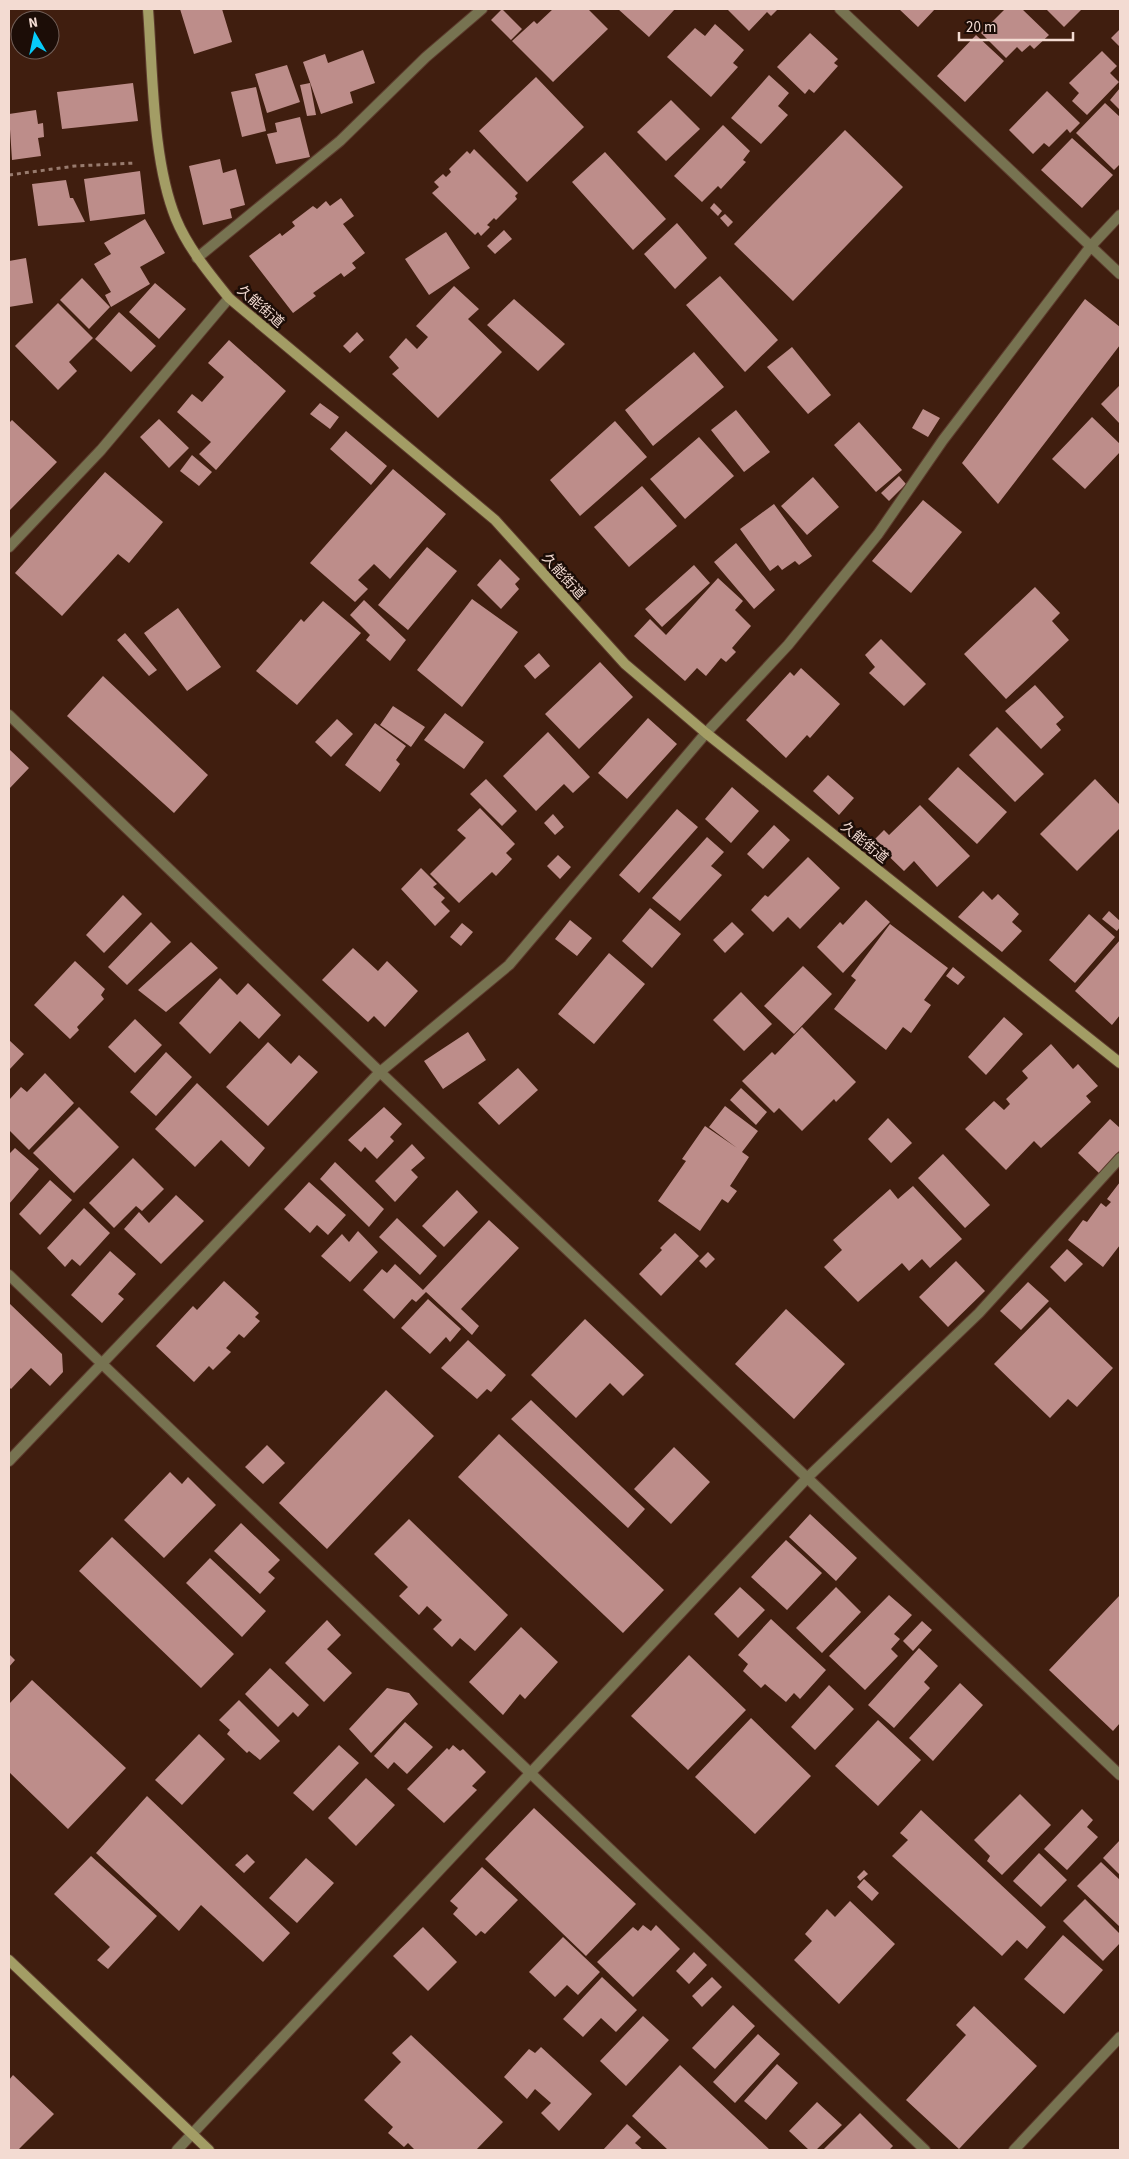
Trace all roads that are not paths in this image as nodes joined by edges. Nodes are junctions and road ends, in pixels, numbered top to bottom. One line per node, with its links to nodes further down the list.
1 (148, 9): 6 (main road, 久能街道)
2 (482, 9): 6 (street)
3 (840, 9): 5 (street)
4 (1120, 215): 5 (street)
5 (1091, 246): 7 (street); 11 (street)
6 (197, 258): 8 (main road, 久能街道)
7 (1120, 274)
8 (228, 298): 9 (street); 11 (main road, 久能街道)
9 (9, 546)
10 (9, 715): 13 (street)
11 (706, 733): 12 (main road, 久能街道); 13 (street)
12 (1120, 1063)
13 (380, 1072): 16 (street); 18 (street)
14 (1120, 1158): 18 (street)
15 (9, 1275): 16 (street)
16 (102, 1363): 17 (street); 19 (street)
17 (9, 1461)
18 (808, 1476): 19 (street); 20 (street)
19 (531, 1773): 23 (street); 26 (street)
20 (1120, 1775)
21 (9, 1960): 23 (main road)
22 (1120, 2037): 27 (street)
23 (192, 2134): 24 (street); 25 (main road)
24 (177, 2150)
25 (209, 2150)
26 (925, 2150)
27 (1014, 2150)

